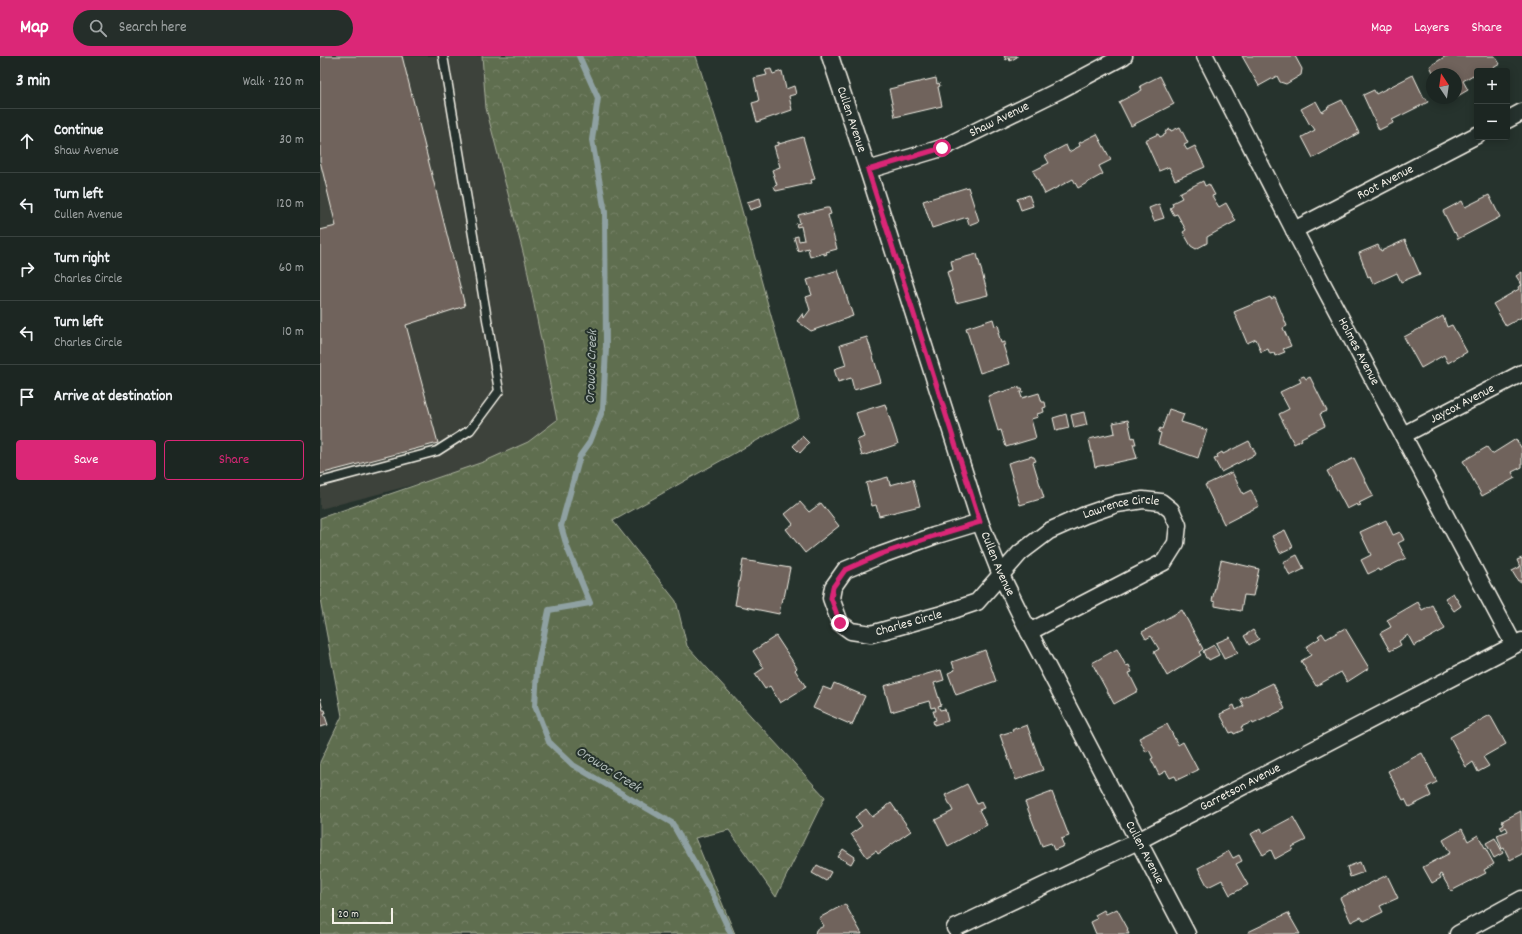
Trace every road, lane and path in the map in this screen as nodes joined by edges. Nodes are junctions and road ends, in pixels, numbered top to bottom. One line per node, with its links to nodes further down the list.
1 (442, 56): 12 (lane)
2 (830, 56): 8 (street, Cullen Avenue)
3 (1124, 56): 8 (street, Shaw Avenue)
4 (1205, 56): 9 (street, Holmes Avenue)
5 (1522, 112): 6 (street)
6 (1510, 118)
7 (1474, 137): 9 (street, Root Avenue)
8 (868, 170): 13 (street, Cullen Avenue)
9 (1294, 230): 11 (street, Holmes Avenue)
10 (1522, 373): 11 (street, Jaycox Avenue)
11 (1403, 435): 16 (street, Holmes Avenue)
12 (320, 482)
13 (980, 522): 14 (street, Cullen Avenue); 14 (street, Charles Circle)
14 (1001, 575): 15 (street, Cullen Avenue); 15 (street, Lawrence Circle)
15 (1029, 632): 17 (street, Cullen Avenue)
16 (1518, 643): 17 (street, Garretson Avenue)
17 (1138, 841): 19 (street, Garretson Avenue); 20 (street, Cullen Avenue)
18 (1522, 899): 21 (street)
19 (955, 928)
20 (1186, 934)
21 (1458, 934)

